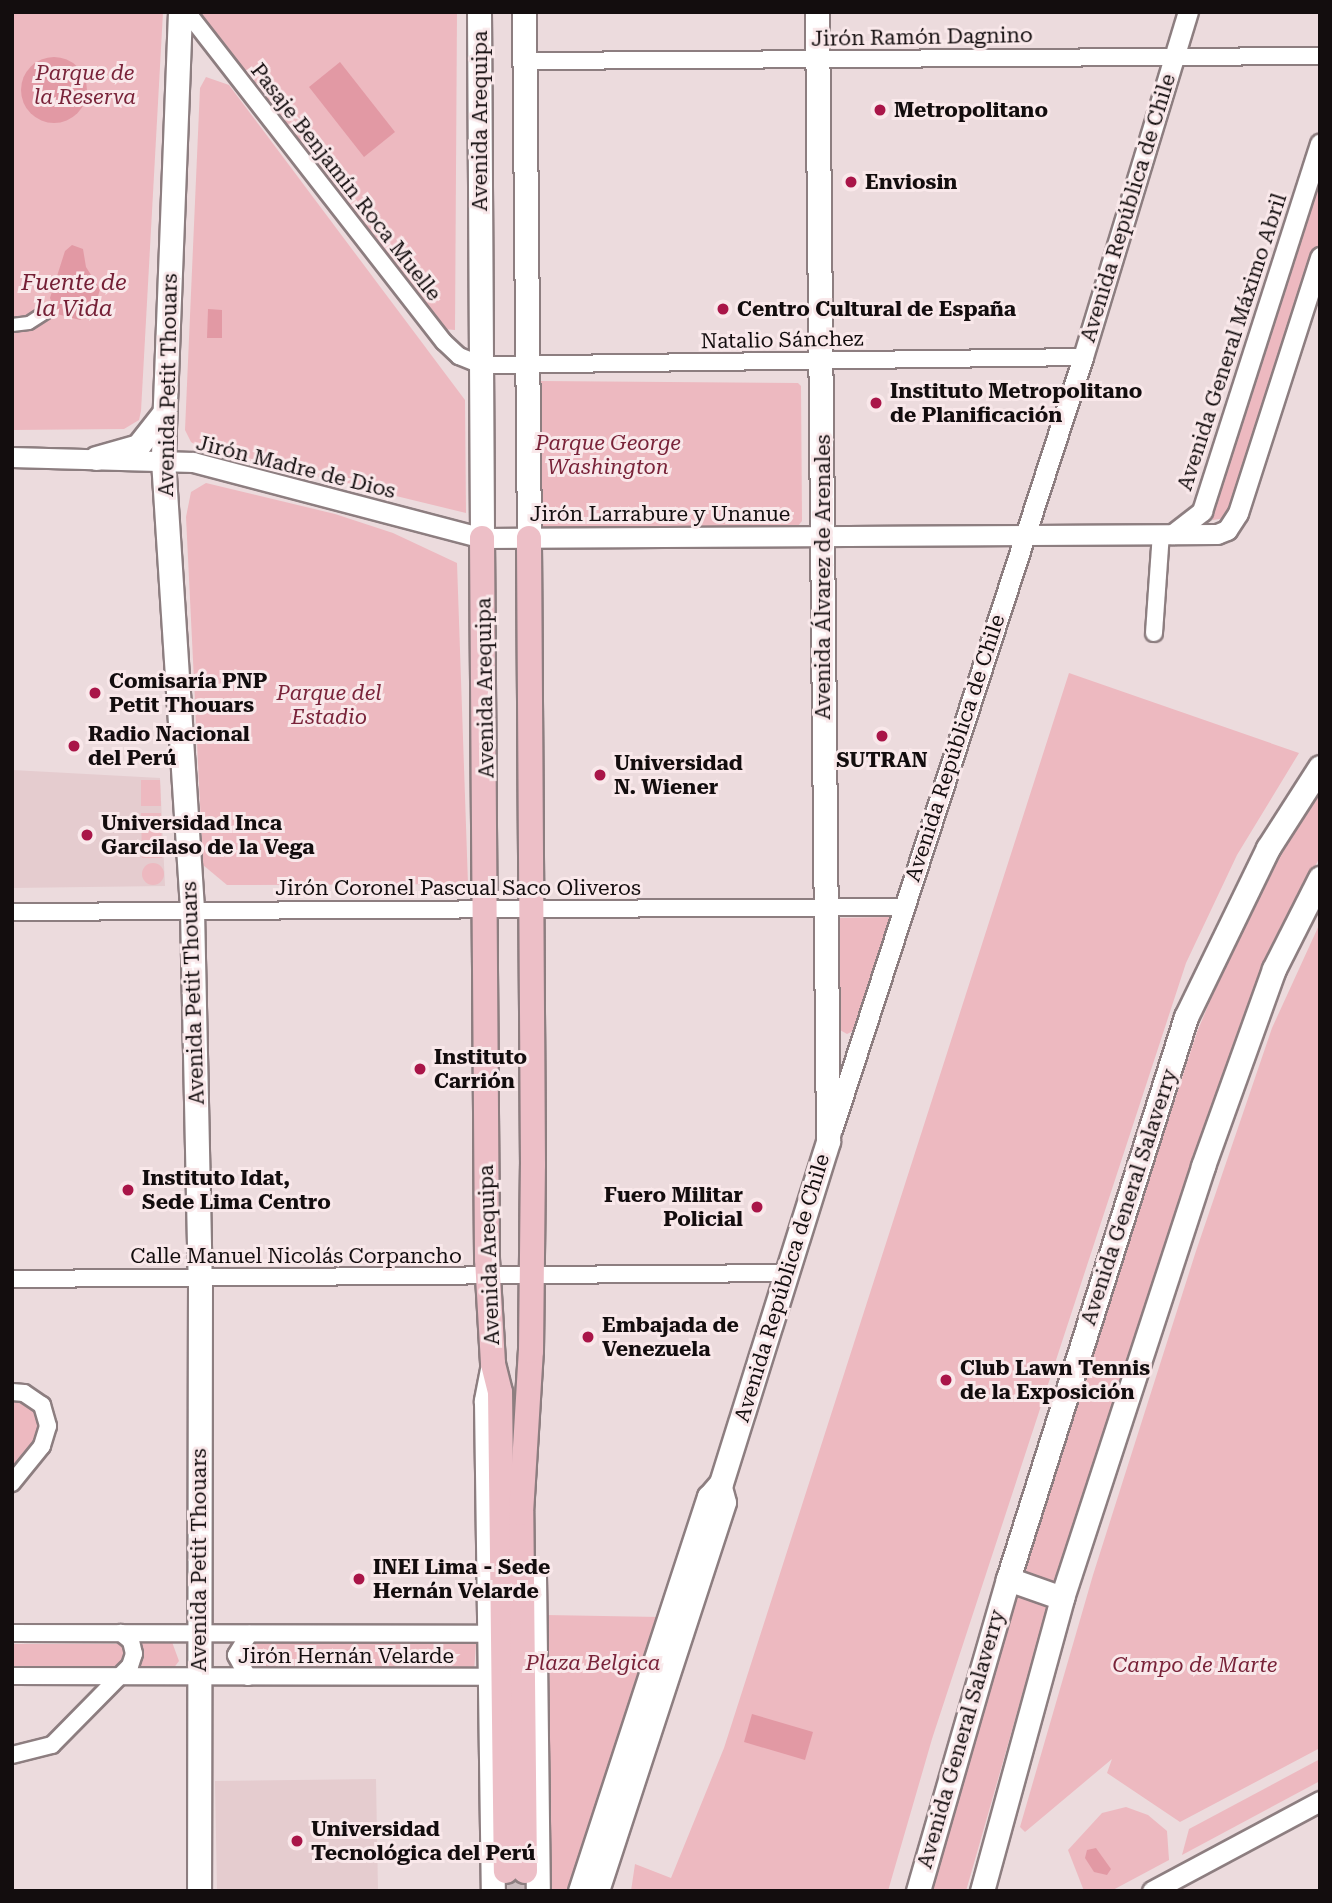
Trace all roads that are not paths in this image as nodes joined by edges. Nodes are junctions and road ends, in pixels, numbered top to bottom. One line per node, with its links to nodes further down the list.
1 (180, 12): 19 (main road, Avenida Petit Thouars)
2 (187, 12): 18 (street, Pasaje Benjamín Roca Muelle)
3 (479, 12): 18 (main road, Avenida Arequipa)
4 (524, 12): 10 (main road, Avenida Arequipa)
5 (817, 12): 9 (main road, Avenida Álvarez de Arenales)
6 (1188, 12): 7 (street, Avenida República de Chile)
7 (1174, 55): 8 (street, Jirón Ramón Dagnino); 9 (street, Jirón Ramón Dagnino); 15 (street, Avenida República de Chile)
8 (1320, 56)
9 (817, 60): 10 (street, Jirón Ramón Dagnino); 16 (main road, Avenida Álvarez de Arenales)
10 (525, 61): 17 (main road, Avenida Arequipa)
11 (1320, 143): 23 (street, Avenida General Máximo Abril)
12 (1320, 257): 24 (street)
13 (46, 312): 14 (street)
14 (12, 325)
15 (1083, 358): 16 (street, Natalio Sánchez); 26 (street, Avenida República de Chile)
16 (822, 360): 17 (street, Natalio Sánchez); 27 (main road, Avenida Álvarez de Arenales)
17 (527, 364): 18 (street, Natalio Sánchez); 29 (main road, Avenida Arequipa)
18 (481, 365): 28 (main road, Avenida Arequipa)
19 (164, 413): 21 (main road); 22 (main road, Avenida Petit Thouars)
20 (12, 457): 21 (street, Jirón Madre de Dios)
21 (96, 458): 22 (street, Jirón Madre de Dios)
22 (163, 460): 28 (street, Jirón Madre de Dios); 35 (main road, Avenida Petit Thouars)
23 (1202, 511): 24 (street); 25 (street, Avenida General Máximo Abril)
24 (1236, 519): 25 (street)
25 (1167, 534): 26 (street, Jirón Larrabure y Unanue); 30 (street)
26 (1025, 535): 27 (street, Jirón Larrabure y Unanue); 34 (street, Avenida República de Chile)
27 (823, 536): 29 (street, Jirón Larrabure y Unanue); 33 (main road, Avenida Álvarez de Arenales)
28 (482, 538): 29 (street, Jirón Larrabure y Unanue); 37 (main road, Avenida Arequipa)
29 (529, 538): 36 (main road, Avenida Arequipa)
30 (1154, 634)
31 (1320, 767): 49 (main road, Avenida General Salaverry)
32 (1320, 878): 50 (main road)
33 (826, 906): 34 (street, Jirón Coronel Pascual Saco Oliveros); 36 (street, Jirón Coronel Pascual Saco Oliveros); 39 (main road, Avenida Álvarez de Arenales)
34 (903, 907): 39 (street, Avenida República de Chile)
35 (192, 910): 37 (street, Jirón Coronel Pascual Saco Oliveros); 38 (street, Jirón Coronel Pascual Saco Oliveros); 44 (main road, Avenida Petit Thouars)
36 (533, 910): 37 (street, Jirón Coronel Pascual Saco Oliveros); 42 (main road, Avenida Arequipa)
37 (487, 911): 41 (main road, Avenida Arequipa)
38 (12, 912)
39 (828, 1141): 40 (main road, Avenida República de Chile)
40 (789, 1273): 42 (street, Calle Manuel Nicolás Corpancho); 48 (main road, Avenida República de Chile)
41 (487, 1276): 42 (street, Calle Manuel Nicolás Corpancho); 44 (street, Calle Manuel Nicolás Corpancho); 45 (main road, Avenida Arequipa)
42 (532, 1276): 63 (main road, Avenida Arequipa)
43 (12, 1279): 44 (street, Calle Manuel Nicolás Corpancho)
44 (200, 1279): 53 (main road, Avenida Petit Thouars)
45 (493, 1364): 55 (main road, Avenida Arequipa); 63 (main road, Avenida Arequipa)
46 (12, 1392): 47 (street)
47 (12, 1483)
48 (721, 1483): 65 (main road, Avenida República de Chile); 66 (street, Avenida República de Chile)
49 (1007, 1579): 50 (main road); 67 (main road, Avenida General Salaverry)
50 (1062, 1598): 68 (main road)
51 (12, 1633): 52 (street, Jirón Hernán Velarde)
52 (121, 1633): 53 (street, Jirón Hernán Velarde); 56 (street)
53 (197, 1633): 54 (street, Jirón Hernán Velarde); 58 (main road, Avenida Petit Thouars)
54 (249, 1634): 55 (street, Jirón Hernán Velarde); 59 (street)
55 (487, 1634): 60 (main road, Avenida Arequipa)
56 (120, 1675): 57 (street, Jirón Hernán Velarde); 58 (street, Jirón Hernán Velarde); 61 (street)
57 (12, 1676)
58 (199, 1677): 59 (street, Jirón Hernán Velarde); 64 (main road, Avenida Petit Thouars)
59 (247, 1677): 60 (street, Jirón Hernán Velarde)
60 (487, 1677): 63 (main road, Avenida Arequipa)
61 (12, 1755)
62 (1320, 1801): 69 (street)
63 (515, 1880)
64 (199, 1891)
65 (580, 1891)
66 (599, 1891)
67 (918, 1891)
68 (982, 1891)
69 (1152, 1891)

